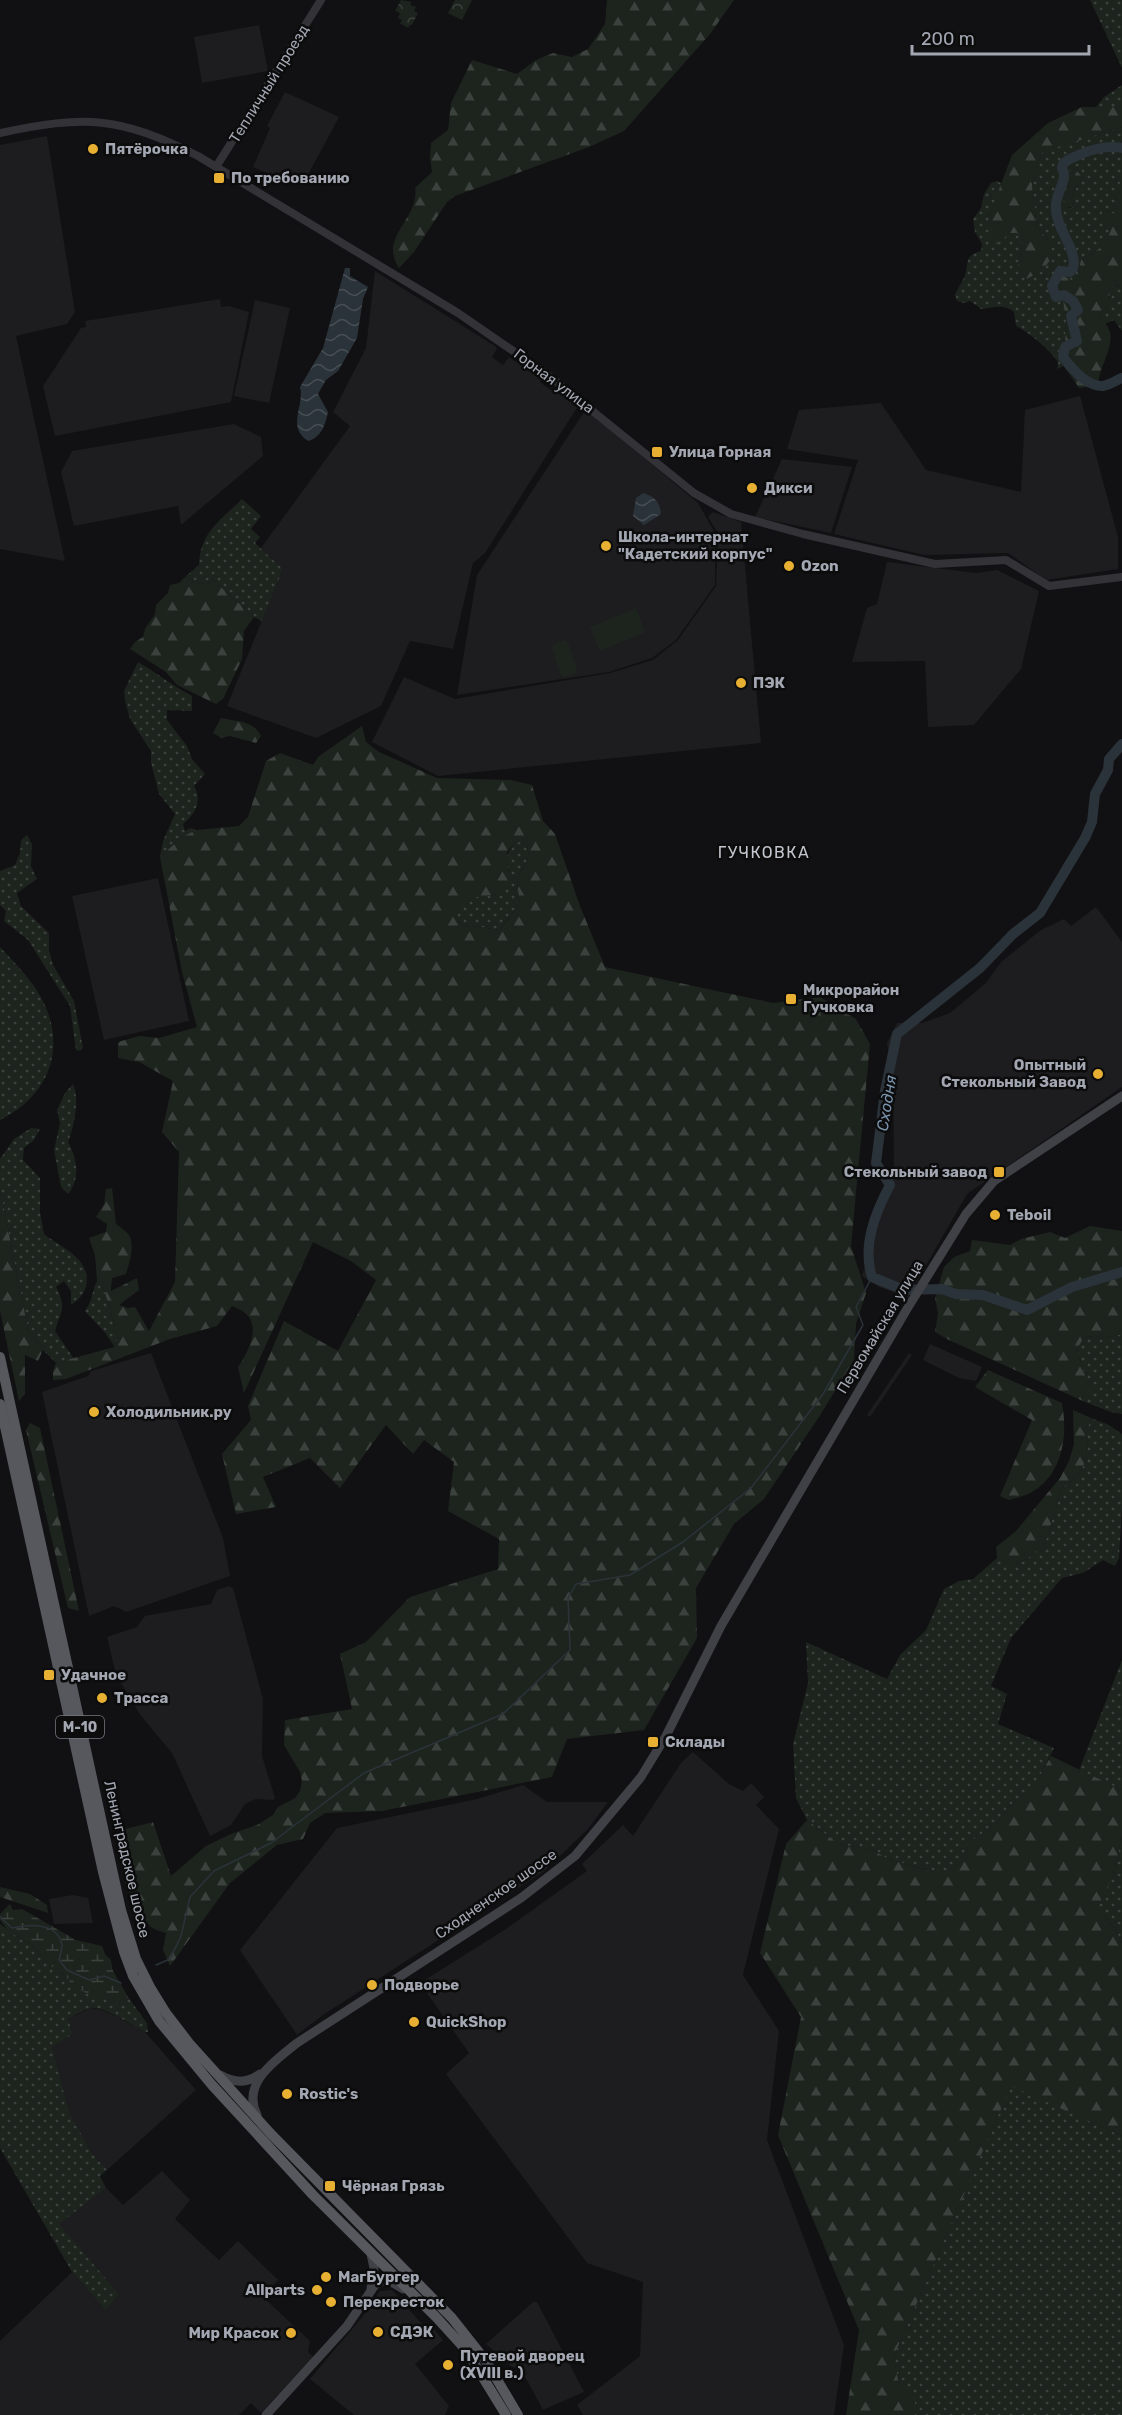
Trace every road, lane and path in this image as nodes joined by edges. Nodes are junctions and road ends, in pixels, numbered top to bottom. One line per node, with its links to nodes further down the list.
1 (321, 0): 3 (street, Тепличный проезд)
2 (0, 133): 3 (street, Горная улица)
3 (216, 167): 4 (street, Горная улица)
4 (1122, 577)
5 (1122, 1096): 8 (main road, Первомайская улица)
6 (0, 1357): 10 (highway, Ленинградское шоссе / М-10)
7 (0, 1404): 12 (highway, Ленинградское шоссе / М-10)
8 (720, 1626): 9 (main road, Сходненское шоссе)
9 (267, 2070): 10 (main road, Сходненское шоссе); 11 (main road, Сходненское шоссе)
10 (216, 2073): 11 (highway, Ленинградское шоссе / М-10)
11 (260, 2122): 17 (highway, Ленинградское шоссе / М-10)
12 (371, 2254): 13 (main road); 14 (highway, Ленинградское шоссе / М-10)
13 (370, 2291): 14 (main road); 15 (main road)
14 (408, 2291): 16 (highway, Ленинградское шоссе / М-10)
15 (266, 2415)
16 (506, 2415)
17 (518, 2415)

